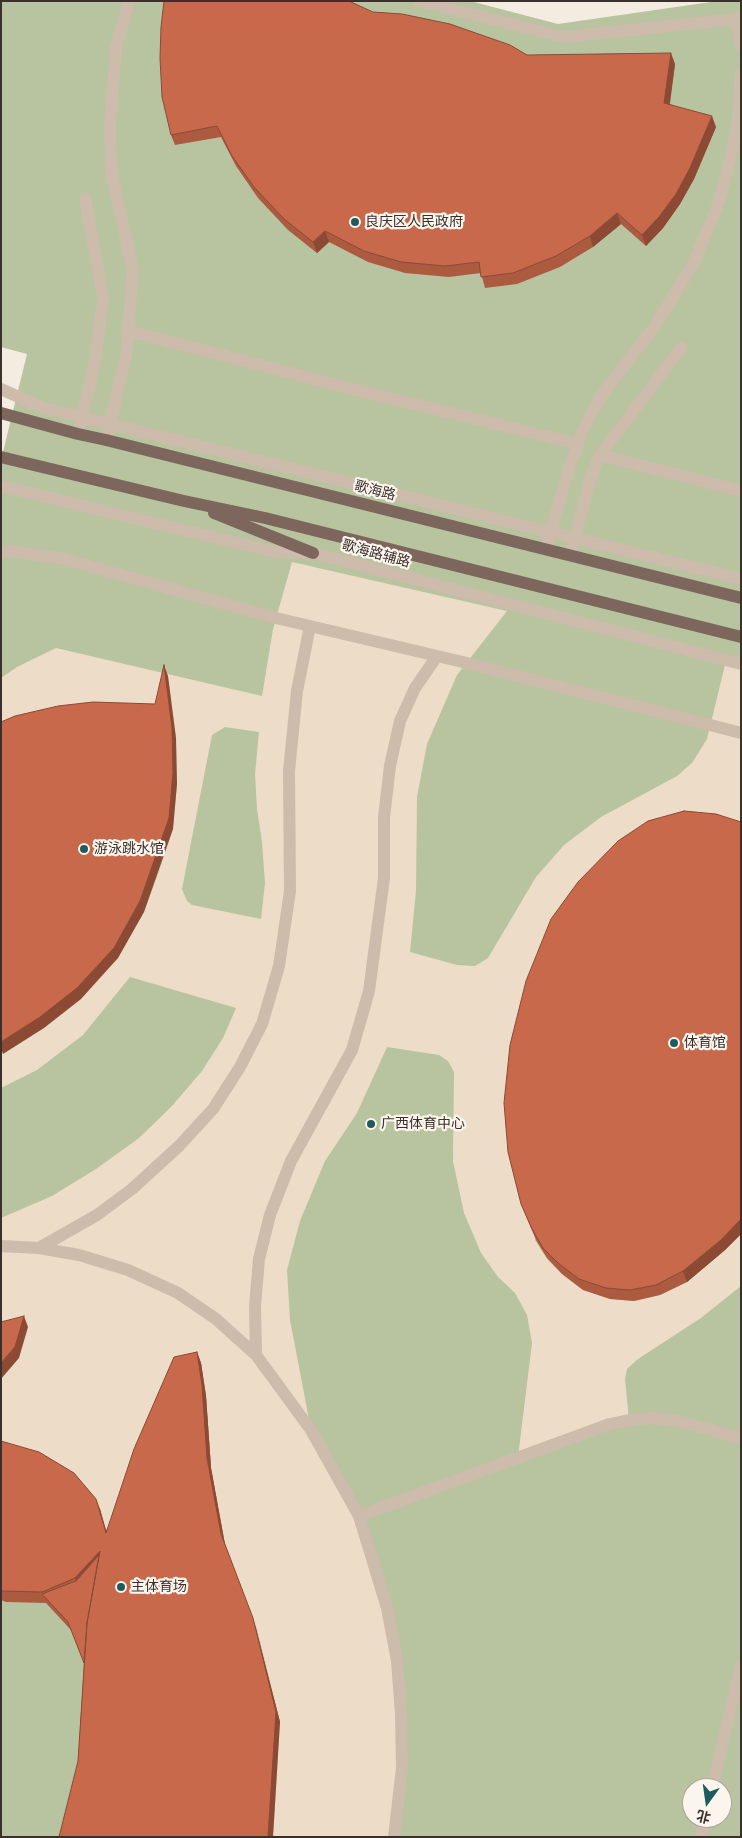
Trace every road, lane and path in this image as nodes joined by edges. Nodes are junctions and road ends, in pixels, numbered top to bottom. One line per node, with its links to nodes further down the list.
1 (129, 1): 7 (street)
2 (420, 1): 3 (street)
3 (739, 18): 4 (street)
4 (741, 45)
5 (741, 75): 15 (street)
6 (84, 200): 11 (street)
7 (128, 331): 12 (street); 15 (street)
8 (681, 348): 16 (street)
9 (1, 389): 11 (street)
10 (1, 413): 13 (main road, 歌海路)
11 (82, 417): 12 (street); 13 (street)
12 (110, 424): 14 (street); 21 (street)
13 (78, 434): 14 (main road, 歌海路)
14 (106, 440): 23 (main road, 歌海路)
15 (578, 444): 21 (street)
16 (600, 455): 19 (street); 22 (street)
17 (1, 457): 20 (main road)
18 (1, 486): 25 (street, 歌海路辅路)
19 (741, 491)
20 (184, 501): 25 (main road); 30 (main road)
21 (550, 532): 22 (street); 23 (street)
22 (574, 538): 26 (street); 27 (street)
23 (545, 550): 26 (main road, 歌海路)
24 (1, 552): 29 (street)
25 (313, 553): 32 (street, 歌海路辅路)
26 (570, 556): 28 (main road, 歌海路)
27 (740, 576)
28 (741, 598)
29 (310, 626): 31 (street); 35 (street)
30 (741, 637)
31 (437, 656): 33 (street); 36 (street)
32 (741, 664)
33 (741, 733)
34 (1, 1246): 35 (street)
35 (40, 1248): 36 (street)
36 (256, 1354): 38 (street)
37 (741, 1438): 38 (street)
38 (358, 1516): 41 (street)
39 (741, 1666): 40 (street)
40 (714, 1778)
41 (394, 1837)

